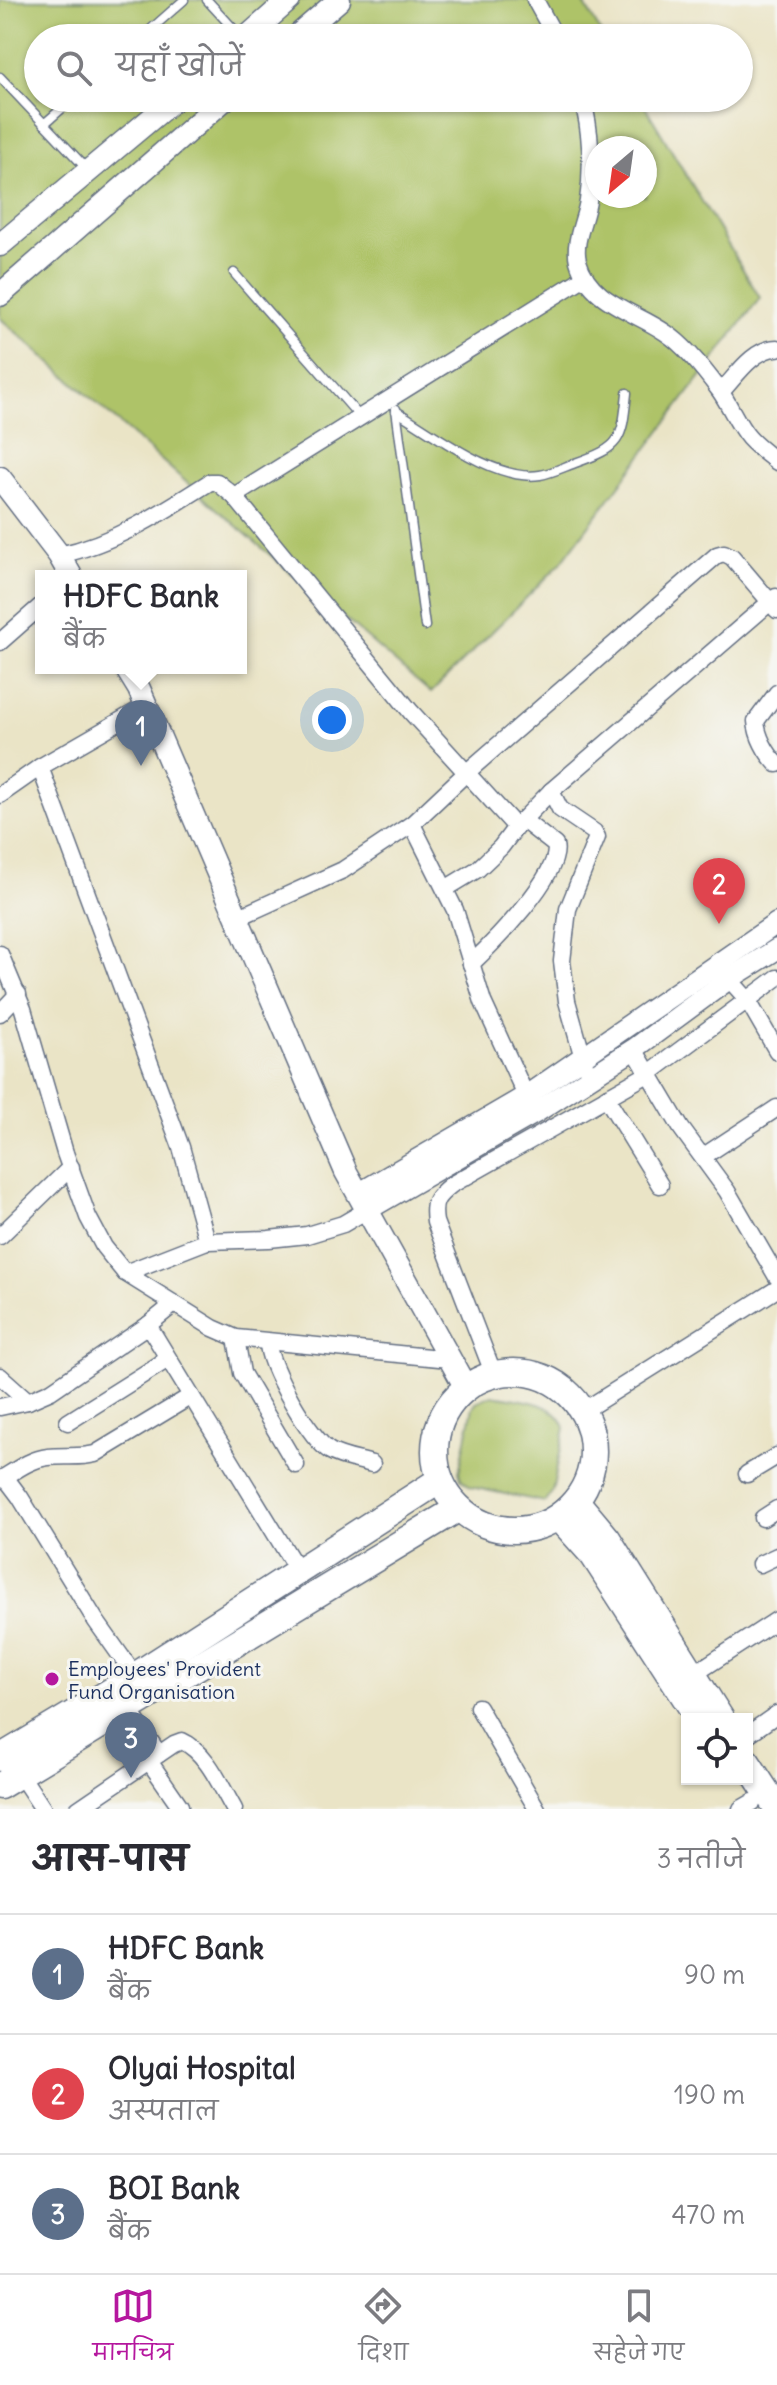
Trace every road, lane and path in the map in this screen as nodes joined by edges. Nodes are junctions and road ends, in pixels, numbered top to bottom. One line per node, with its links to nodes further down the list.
1 (184, 0): 6 (lane)
2 (207, 0): 7 (lane)
3 (289, 0): 8 (main road)
4 (339, 0): 9 (main road)
5 (535, 0): 10 (street)
6 (157, 24)
7 (230, 24)
8 (261, 24)
9 (311, 24)
10 (548, 24)
11 (0, 77): 12 (lane)
12 (24, 103)
13 (33, 112): 18 (lane)
14 (58, 112): 18 (lane)
15 (160, 112): 19 (main road)
16 (210, 112): 23 (main road)
17 (586, 112): 22 (street)
18 (44, 124): 19 (lane)
19 (89, 172): 20 (main road)
20 (0, 245)
21 (234, 273): 28 (lane)
22 (585, 277): 25 (street); 27 (street)
23 (0, 295)
24 (777, 348): 25 (street)
25 (721, 392): 29 (street)
26 (627, 393): 27 (lane)
27 (395, 403): 28 (street); 36 (lane)
28 (360, 417): 31 (street)
29 (777, 462)
30 (0, 478): 32 (main road)
31 (234, 496): 32 (street); 43 (street)
32 (59, 555): 33 (main road)
33 (68, 570)
34 (774, 603): 43 (street); 44 (street)
35 (35, 611): 37 (street)
36 (425, 626)
37 (0, 642)
38 (129, 674): 40 (main road)
39 (777, 693): 41 (street)
40 (146, 706): 42 (street); 49 (main road)
41 (777, 764)
42 (40, 767): 45 (street); 72 (street)
43 (466, 773): 46 (street); 47 (street)
44 (551, 791): 47 (street); 61 (street)
45 (0, 795)
46 (412, 824): 48 (street); 49 (street)
47 (519, 824): 48 (street); 53 (street)
48 (445, 889): 53 (street)
49 (237, 918): 70 (main road)
50 (777, 923): 61 (street)
51 (777, 949): 55 (street)
52 (0, 954): 56 (street)
53 (471, 964): 64 (street)
54 (777, 978): 57 (street)
55 (729, 979): 57 (street); 59 (street)
56 (18, 994): 58 (street); 68 (street)
57 (747, 999): 60 (street); 62 (street)
58 (0, 1013)
59 (634, 1049): 62 (street); 63 (street)
60 (777, 1051)
61 (584, 1056): 63 (street); 64 (street)
62 (648, 1074): 65 (street); 67 (street)
63 (587, 1078): 70 (street)
64 (526, 1096): 70 (street)
65 (606, 1097): 69 (street); 82 (street)
66 (777, 1108): 67 (street)
67 (704, 1156): 74 (street)
68 (71, 1167): 71 (street); 73 (street)
69 (660, 1185)
70 (363, 1202): 72 (street); 81 (main road)
71 (0, 1236)
72 (207, 1241): 73 (street)
73 (125, 1273): 76 (street)
74 (777, 1277)
75 (777, 1289): 88 (street)
76 (174, 1304): 77 (street); 78 (street)
77 (148, 1325): 80 (street); 86 (street)
78 (236, 1338): 79 (street); 92 (street)
79 (268, 1343): 81 (street); 91 (street)
80 (168, 1359): 85 (street); 89 (street)
81 (449, 1359): 84 (main road)
82 (494, 1375): 84 (main road); 88 (main road)
83 (0, 1376): 86 (street)
84 (466, 1388): 95 (main road)
85 (191, 1396): 94 (street); 100 (street)
86 (28, 1401): 87 (street)
87 (0, 1407)
88 (583, 1411): 97 (main road)
89 (68, 1422)
90 (777, 1456): 93 (street)
91 (372, 1464)
92 (296, 1465)
93 (747, 1474)
94 (2, 1479): 103 (street)
95 (440, 1480): 96 (main road); 100 (main road)
96 (459, 1508): 97 (main road); 105 (main road)
97 (568, 1509): 102 (main road); 106 (main road)
98 (777, 1556): 99 (street)
99 (760, 1564)
100 (298, 1571): 103 (main road)
101 (777, 1620): 102 (street)
102 (694, 1674): 107 (main road)
103 (135, 1676): 111 (main road)
104 (478, 1707): 119 (street)
105 (128, 1709): 110 (street); 111 (main road)
106 (695, 1713)
107 (717, 1713)
108 (777, 1714): 109 (street)
109 (753, 1731)
110 (154, 1758): 114 (street); 115 (street); 118 (street)
111 (7, 1773): 117 (street)
112 (742, 1785): 116 (main road)
113 (752, 1785): 116 (main road)
114 (87, 1806)
115 (180, 1806)
116 (757, 1807)
117 (43, 1809)
118 (234, 1809)
119 (537, 1809)

